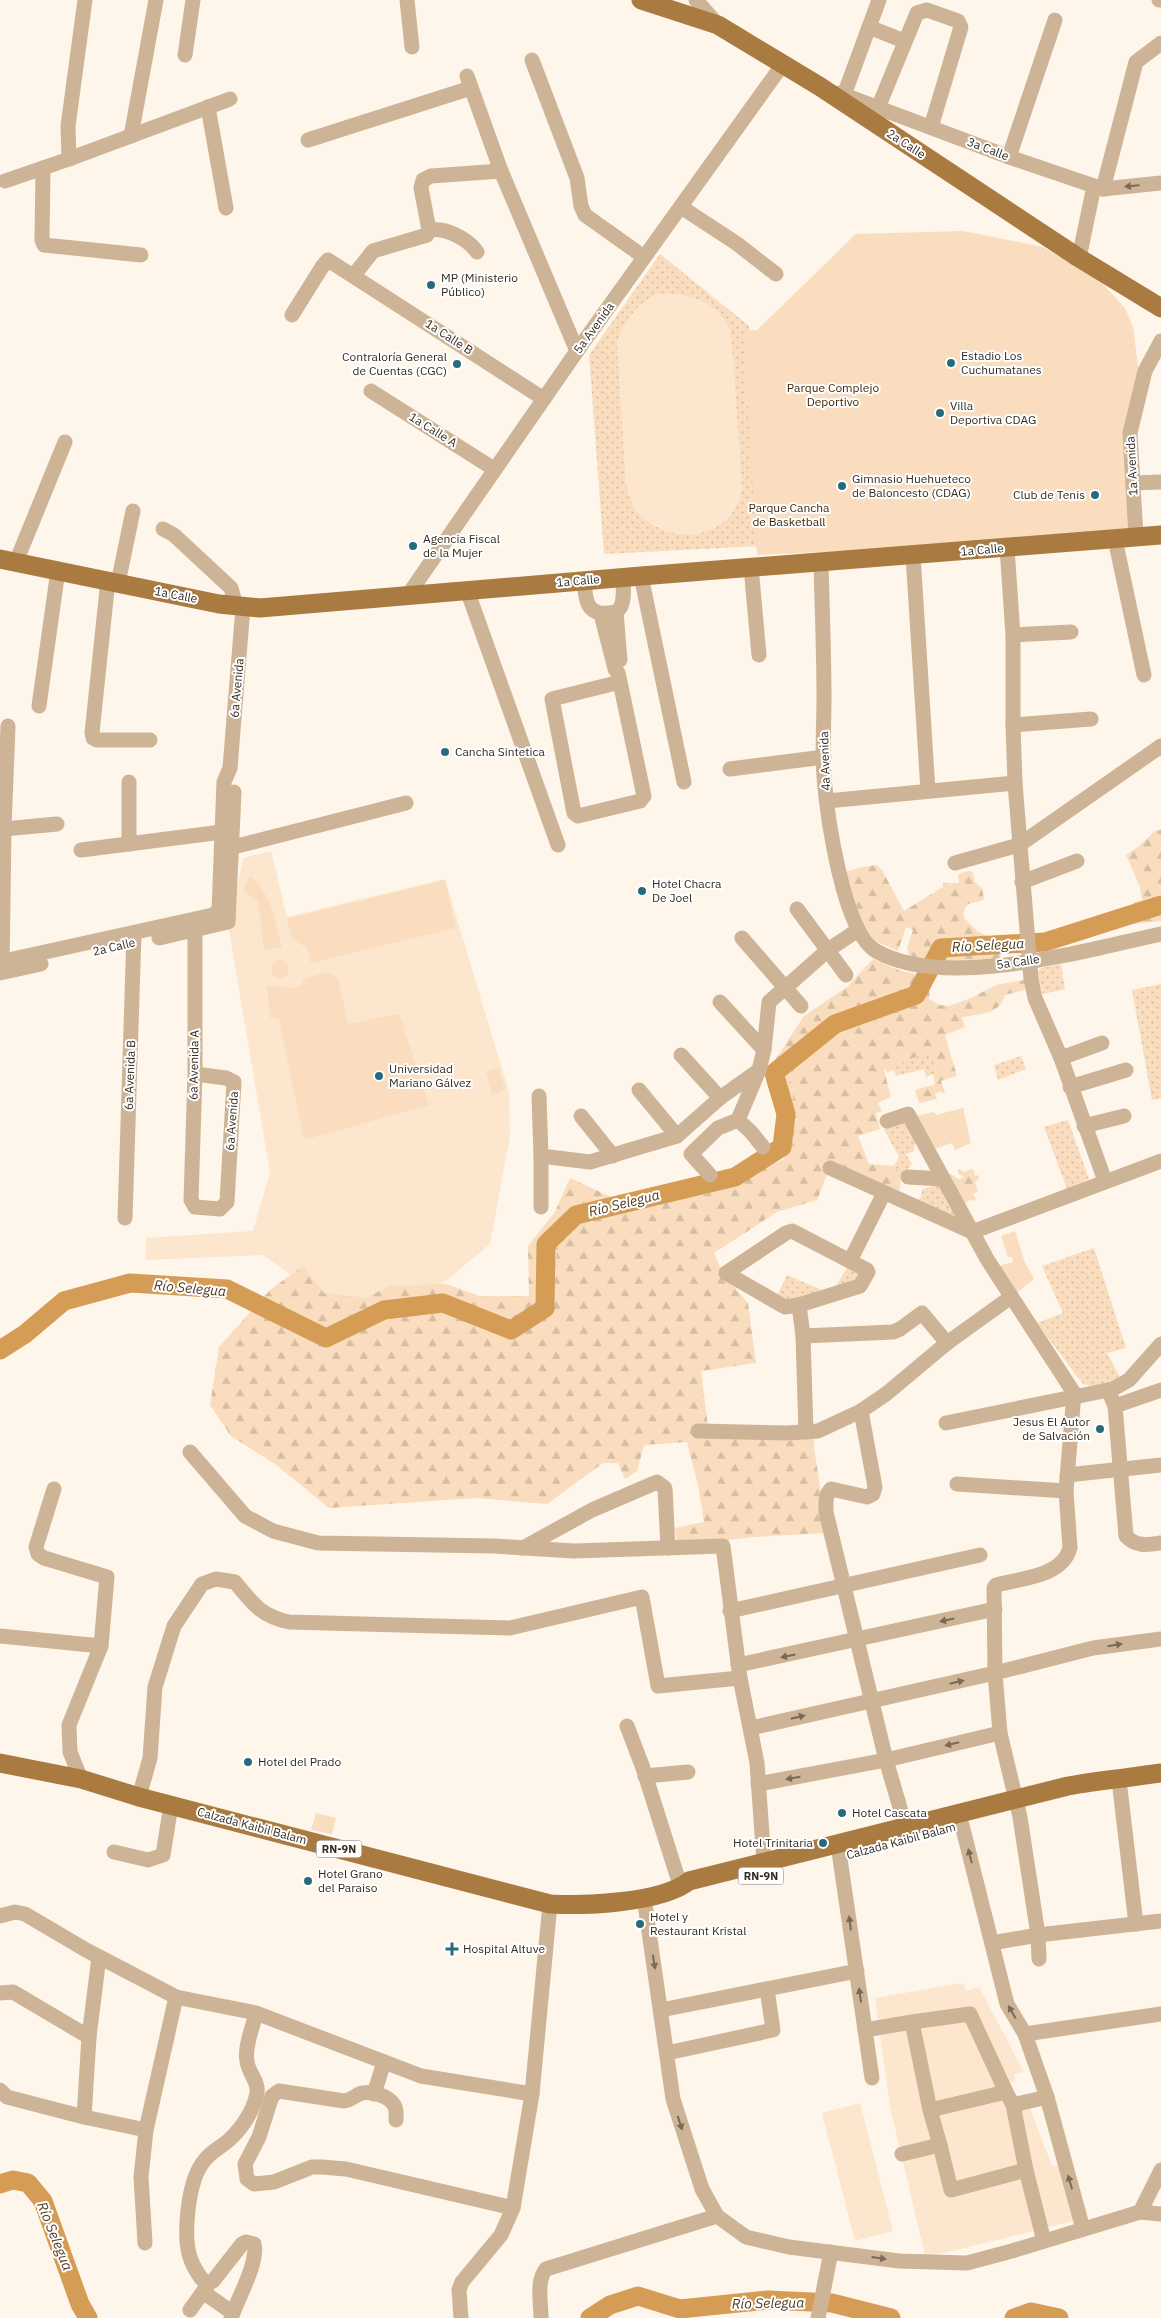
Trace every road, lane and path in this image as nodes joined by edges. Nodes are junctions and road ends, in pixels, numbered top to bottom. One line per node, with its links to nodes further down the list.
1 (85, 0): 26 (street)
2 (156, 0): 23 (street)
3 (193, 0): 14 (street)
4 (407, 0): 13 (street)
5 (641, 0): 9 (main road, 2a Calle)
6 (696, 0): 9 (street)
7 (879, 0): 10 (street)
8 (1055, 20): 25 (street)
9 (718, 25): 16 (main road, 2a Calle)
10 (868, 27): 11 (street); 18 (street)
11 (904, 41): 21 (street); 22 (street)
12 (1161, 43): 31 (street)
13 (412, 47)
14 (185, 55)
15 (532, 60): 37 (street)
16 (783, 64): 17 (main road, 2a Calle); 32 (street, 5a Avenida)
17 (819, 86): 18 (street, 3a Calle); 38 (main road, 2a Calle)
18 (844, 95): 21 (street, 3a Calle)
19 (230, 99): 20 (street)
20 (208, 107): 23 (street); 33 (street)
21 (878, 108): 22 (street, 3a Calle)
22 (931, 127): 25 (street, 3a Calle)
23 (131, 136): 26 (street)
24 (308, 140): 28 (street)
25 (1009, 157): 31 (street, 3a Calle)
26 (69, 159): 27 (street)
27 (43, 168): 29 (street); 36 (street)
28 (501, 171): 34 (street); 44 (street)
29 (5, 180)
30 (1161, 183): 31 (street, 3a Calle, one-way to 31)
31 (1098, 187): 38 (street)
32 (681, 207): 37 (street, 5a Avenida); 39 (street)
33 (226, 208)
34 (429, 230): 35 (street); 40 (street)
35 (478, 252)
36 (141, 256)
37 (644, 258): 44 (street, 5a Avenida)
38 (1079, 258): 41 (main road, 2a Calle)
39 (776, 274)
40 (354, 275): 42 (street, 1a Calle B); 46 (street, 1a Calle B)
41 (1161, 308)
42 (292, 315)
43 (1161, 341): 50 (street, 1a Avenida)
44 (577, 351): 46 (street, 5a Avenida)
45 (371, 391): 48 (street, 1a Calle A)
46 (544, 399): 48 (street, 5a Avenida)
47 (65, 442): 58 (street)
48 (494, 468): 66 (street, 5a Avenida)
49 (1161, 482): 50 (street)
50 (1133, 483): 54 (street, 1a Avenida)
51 (133, 511): 64 (street)
52 (163, 529): 67 (street)
53 (1161, 535): 54 (main road, 1a Calle)
54 (1136, 537): 55 (main road, 1a Calle)
55 (1116, 539): 56 (main road, 1a Calle); 72 (street)
56 (1007, 548): 57 (main road, 1a Calle); 70 (street)
57 (913, 555): 59 (main road, 1a Calle); 85 (street)
58 (8, 560): 61 (main road, 1a Calle)
59 (821, 562): 60 (main road, 1a Calle); 80 (street, 4a Avenida)
60 (751, 567): 62 (main road, 1a Calle); 71 (street)
61 (58, 570): 64 (main road, 1a Calle); 74 (street)
62 (632, 576): 63 (main road, 1a Calle); 68 (street); 83 (street)
63 (584, 580): 65 (main road, 1a Calle); 68 (street)
64 (113, 582): 67 (main road, 1a Calle); 78 (street)
65 (467, 590): 66 (main road, 1a Calle); 94 (street)
66 (408, 595): 67 (main road, 1a Calle)
67 (240, 607): 90 (street, 6a Avenida)
68 (609, 613): 73 (street)
69 (1071, 632): 70 (street)
70 (1013, 635): 76 (street)
71 (760, 655)
72 (1144, 675)
73 (619, 677): 73 (street)
74 (39, 706)
75 (1091, 719): 76 (street)
76 (1013, 725): 84 (street)
77 (8, 726): 88 (street)
78 (150, 740)
79 (1161, 746): 92 (street)
80 (824, 757): 81 (street); 86 (street, 4a Avenida)
81 (730, 769)
82 (129, 782): 91 (street)
83 (684, 782)
84 (1015, 783): 85 (street); 92 (street)
85 (928, 791): 86 (street)
86 (827, 801): 102 (street, 4a Avenida)
87 (406, 803): 93 (street)
88 (2, 820): 89 (street); 109 (street)
89 (57, 824)
90 (228, 831): 91 (street); 93 (street, 6a Avenida); 100 (street, 6a Avenida)
91 (129, 844): 95 (street)
92 (1019, 845): 97 (street); 98 (street)
93 (233, 846): 100 (street, 6a Avenida)
94 (558, 846)
95 (81, 850)
96 (1077, 861): 98 (street)
97 (955, 863)
98 (1022, 882): 108 (street)
99 (797, 909): 106 (street)
100 (224, 916): 101 (street, 2a Calle); 104 (street, 2a Calle)
101 (194, 930): 104 (street, 2a Calle); 120 (street, 6a Avenida A)
102 (858, 930): 106 (street); 107 (street, 4a Avenida)
103 (1161, 934): 108 (street, 5a Calle)
104 (134, 938): 109 (street, 2a Calle); 143 (street, 6a Avenida B)
105 (742, 938): 111 (street)
106 (828, 950): 110 (street); 111 (street)
107 (875, 950): 108 (street, 5a Calle)
108 (1028, 954): 117 (street)
109 (1, 968)
110 (846, 975)
111 (784, 988): 113 (street); 115 (street)
112 (720, 1002): 115 (street)
113 (801, 1006)
114 (1102, 1043): 117 (street)
115 (764, 1050): 118 (street)
116 (681, 1055): 124 (street)
117 (1061, 1058): 121 (street)
118 (759, 1070): 124 (street); 127 (street)
119 (1126, 1070): 121 (street)
120 (194, 1074): 141 (street, 6a Avenida); 141 (street, 6a Avenida A)
121 (1070, 1088): 129 (street)
122 (639, 1090): 130 (street)
123 (539, 1096): 132 (street)
124 (720, 1098): 130 (street)
125 (581, 1116): 133 (street)
126 (1124, 1116): 129 (street)
127 (738, 1120): 131 (street); 136 (street)
128 (886, 1121): 138 (street)
129 (1084, 1126): 139 (street)
130 (677, 1136): 133 (street)
131 (763, 1147)
132 (541, 1156): 133 (street); 142 (street)
133 (613, 1156)
134 (1161, 1161): 139 (street)
135 (830, 1168): 140 (street)
136 (710, 1175)
137 (908, 1177): 138 (street)
138 (943, 1179): 144 (street)
139 (1105, 1181): 144 (street)
140 (884, 1193): 144 (street); 145 (street)
141 (227, 1202)
142 (541, 1207)
143 (125, 1218)
144 (972, 1232): 146 (street)
145 (850, 1261): 147 (street); 147 (street)
146 (1011, 1297): 149 (street); 153 (street)
147 (799, 1305): 148 (street)
148 (803, 1336): 149 (street); 158 (street)
149 (947, 1343): 155 (street)
150 (1161, 1344): 151 (street)
151 (1108, 1390): 153 (street); 154 (street)
152 (1161, 1390): 154 (street)
153 (1075, 1395): 156 (street); 162 (street)
154 (1116, 1406): 161 (street)
155 (861, 1410): 158 (street); 170 (street)
156 (946, 1423)
157 (698, 1431): 158 (street)
158 (806, 1432)
159 (190, 1452): 167 (street)
160 (1161, 1465): 161 (street)
161 (1122, 1468): 162 (street); 166 (street)
162 (1067, 1475): 165 (street)
163 (957, 1484): 165 (street)
164 (54, 1489): 176 (street)
165 (1066, 1490): 171 (street)
166 (1161, 1543)
167 (523, 1548): 168 (street); 168 (street)
168 (668, 1548): 172 (street)
169 (980, 1555): 170 (street)
170 (842, 1585): 172 (street); 175 (street)
171 (995, 1610): 175 (street, one-way to 175); 178 (street)
172 (730, 1611): 177 (street)
173 (0, 1636): 176 (street)
174 (1161, 1639): 178 (street, one-way to 174)
175 (858, 1640): 177 (street, one-way to 177); 179 (street)
176 (101, 1646): 188 (street)
177 (739, 1672): 181 (street); 191 (street)
178 (995, 1673): 179 (street, one-way to 178); 182 (street)
179 (872, 1701): 181 (street, one-way to 179); 183 (street)
180 (627, 1726): 187 (street)
181 (751, 1728): 190 (street)
182 (1000, 1733): 183 (street, one-way to 183); 192 (street)
183 (886, 1760): 190 (street, one-way to 190); 195 (street)
184 (0, 1763): 188 (main road, Calzada Kaibil Balam / RN-9N)
185 (688, 1772): 187 (street)
186 (1161, 1773): 189 (main road, Calzada Kaibil Balam / RN-9N)
187 (645, 1776): 199 (street)
188 (80, 1779): 191 (main road, Calzada Kaibil Balam / RN-9N)
189 (1119, 1780): 192 (main road, Calzada Kaibil Balam / RN-9N); 204 (street)
190 (758, 1784): 198 (street)
191 (139, 1797): 193 (main road, Calzada Kaibil Balam / RN-9N)
192 (1016, 1804): 194 (main road, Calzada Kaibil Balam / RN-9N); 195 (main road, Calzada Kaibil Balam / RN-9N); 205 (street)
193 (171, 1805): 197 (street); 201 (main road, Calzada Kaibil Balam / RN-9N)
194 (962, 1825): 196 (main road, Calzada Kaibil Balam / RN-9N); 206 (street, one-way to 194)
195 (906, 1828): 196 (main road, Calzada Kaibil Balam / RN-9N)
196 (840, 1851): 198 (main road, Calzada Kaibil Balam / RN-9N); 199 (main road, Calzada Kaibil Balam / RN-9N); 209 (street, one-way to 196)
197 (114, 1852)
198 (764, 1862): 199 (main road, Calzada Kaibil Balam / RN-9N)
199 (680, 1888): 200 (main road, Calzada Kaibil Balam / RN-9N)
200 (644, 1897): 201 (main road, Calzada Kaibil Balam / RN-9N); 213 (street, one-way to 213)
201 (550, 1904): 225 (street)
202 (0, 1916): 207 (street)
203 (1161, 1921): 204 (street)
204 (1136, 1924): 205 (street)
205 (1038, 1936): 206 (street); 208 (street)
206 (992, 1943): 218 (street, one-way to 206)
207 (99, 1957): 212 (street); 219 (street)
208 (1040, 1958)
209 (857, 1971): 210 (street); 217 (street, one-way to 209)
210 (767, 1989): 213 (street); 220 (street)
211 (0, 1993): 219 (street)
212 (176, 1997): 214 (street); 231 (street)
213 (661, 2010): 220 (street)
214 (256, 2013): 221 (street); 244 (street)
215 (1161, 2014): 218 (street)
216 (912, 2022): 217 (street); 227 (street); 228 (street)
217 (865, 2030): 222 (street)
218 (1025, 2034): 226 (street)
219 (89, 2037): 229 (street)
220 (667, 2052): 239 (street, one-way to 239)
221 (384, 2062): 224 (street); 225 (street)
222 (872, 2078)
223 (0, 2090): 229 (street)
224 (374, 2094): 230 (street); 236 (street)
225 (532, 2094): 236 (street)
226 (1047, 2097): 227 (street); 240 (street, one-way to 226)
227 (1009, 2099): 228 (street); 234 (street)
228 (930, 2110): 232 (street)
229 (84, 2117): 231 (street)
230 (396, 2120)
231 (146, 2130): 242 (street)
232 (940, 2145): 233 (street); 234 (street)
233 (902, 2154)
234 (1026, 2170): 241 (street)
235 (1161, 2170): 237 (street)
236 (512, 2208): 248 (street)
237 (1140, 2212): 238 (street); 240 (street)
238 (1161, 2214)
239 (717, 2216): 243 (street); 249 (street)
240 (1083, 2229): 241 (street)
241 (1044, 2241): 243 (street, one-way to 241)
242 (145, 2242)
243 (831, 2252): 245 (street)
244 (206, 2288): 246 (street); 247 (street); 247 (street)
245 (821, 2305)
246 (190, 2310)
247 (232, 2316)
248 (461, 2318)
249 (541, 2318)

